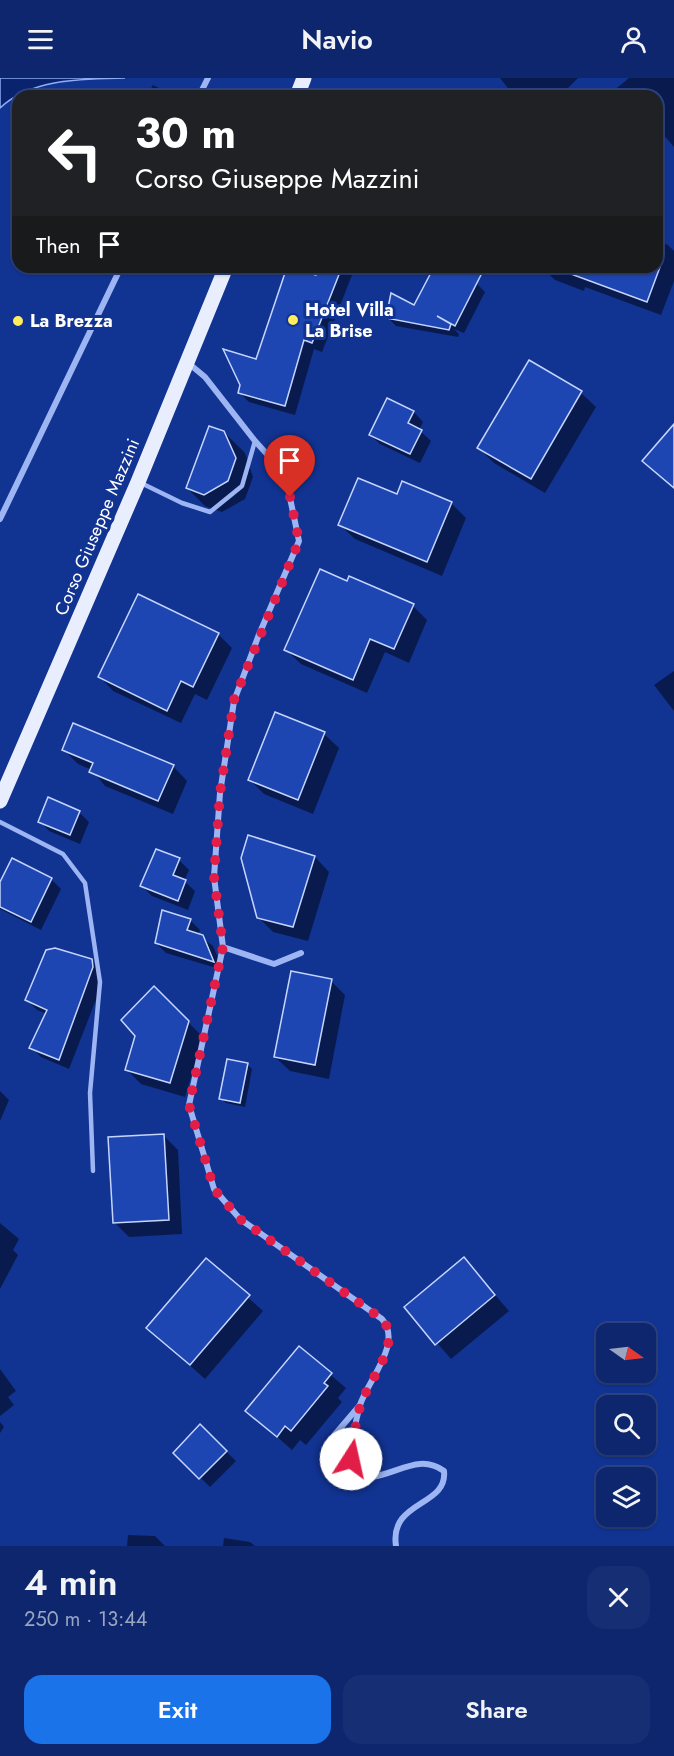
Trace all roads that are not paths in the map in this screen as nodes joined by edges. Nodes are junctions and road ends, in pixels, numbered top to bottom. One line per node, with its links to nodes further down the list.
1 (118, 273): 6 (street)
2 (223, 273): 3 (main road, Corso Giuseppe Mazzini)
3 (186, 362): 4 (street); 5 (main road, Corso Giuseppe Mazzini)
4 (255, 441): 5 (lane); 9 (street)
5 (138, 482): 7 (main road, Corso Giuseppe Mazzini)
6 (0, 519)
7 (0, 801)
8 (0, 822): 11 (lane)
9 (223, 947): 10 (street); 12 (street)
10 (301, 952)
11 (93, 1171)
12 (360, 1404): 13 (street); 14 (street)
13 (331, 1439)
14 (396, 1546)

